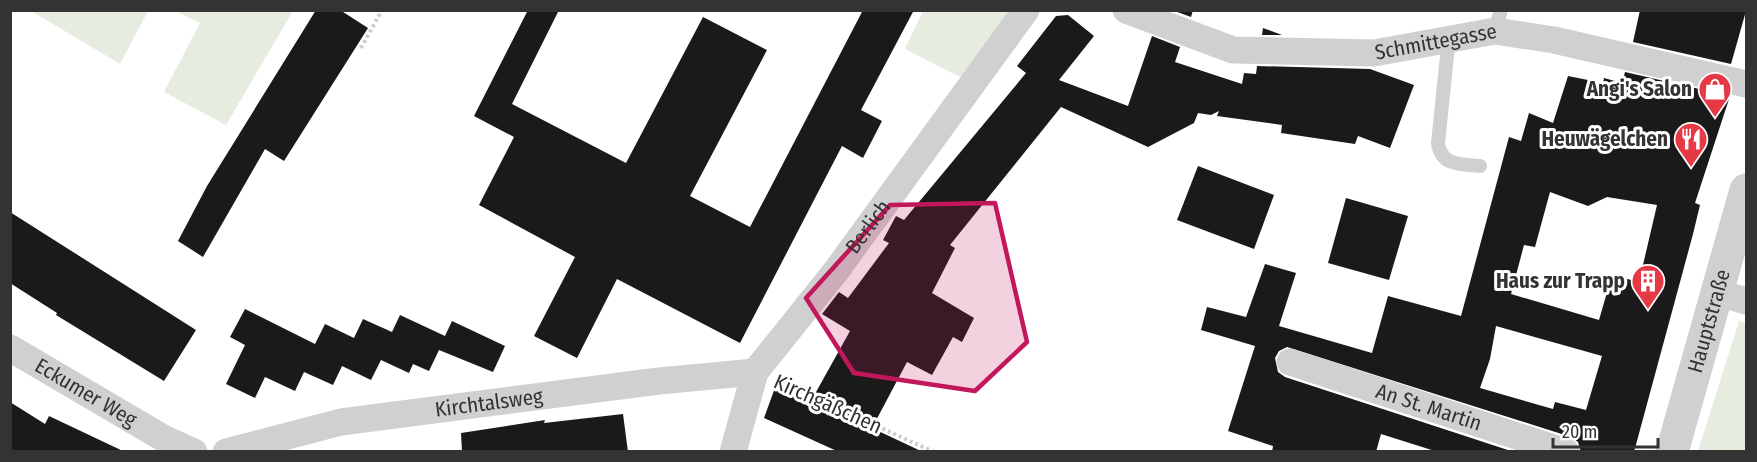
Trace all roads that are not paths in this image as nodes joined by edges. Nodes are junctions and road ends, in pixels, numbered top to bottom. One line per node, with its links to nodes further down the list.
1 (1026, 10): 11 (street, Berlich)
2 (1126, 10): 4 (street, Schmittegasse)
3 (1498, 21): 4 (street, Schmittegasse); 5 (street, Schmittegasse)
4 (1449, 37): 6 (lane)
5 (1746, 84)
6 (1480, 166)
7 (1746, 190): 8 (street, Hauptstraße)
8 (1733, 297): 16 (street, Hauptstraße)
9 (10, 348): 12 (street, Eckumer Weg)
10 (1290, 362): 15 (street, An St. Martin)
11 (755, 372): 13 (street, Kirchtalsweg); 14 (street, Berlich)
12 (194, 452)
13 (226, 452)
14 (733, 452)
15 (1566, 452)
16 (1672, 452)

